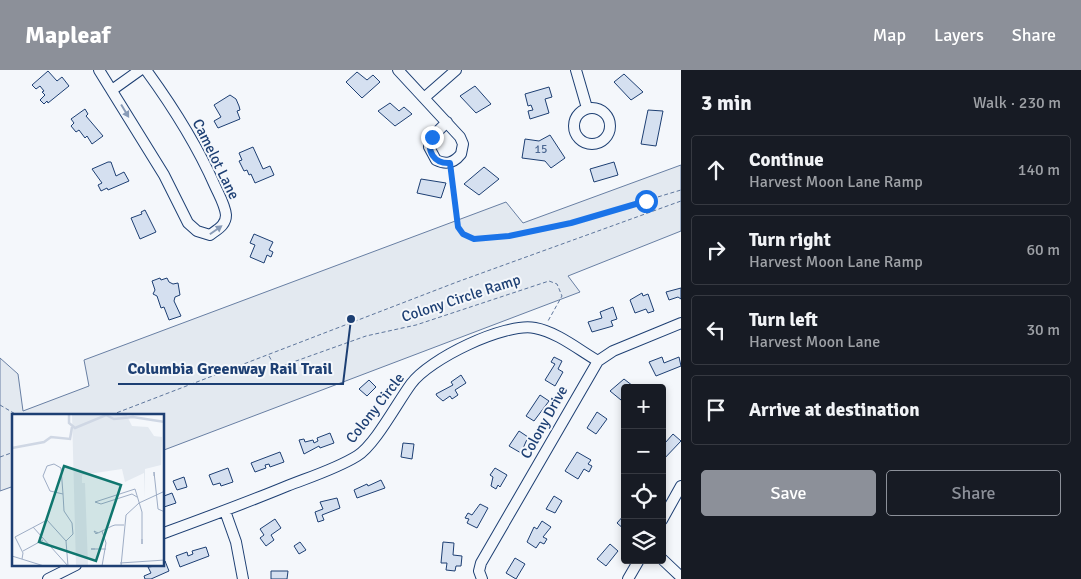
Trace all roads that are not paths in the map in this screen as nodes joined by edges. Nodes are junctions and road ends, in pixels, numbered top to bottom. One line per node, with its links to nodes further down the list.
1 (98, 70): 7 (street, Camelot Lane)
2 (140, 70): 7 (street)
3 (146, 70): 7 (street, Camelot Lane, one-way to 3)
4 (398, 70): 8 (street)
5 (456, 70): 8 (street)
6 (576, 70): 9 (street)
7 (112, 90)
8 (424, 98): 10 (street)
9 (587, 108)
10 (447, 122): 10 (street)
11 (681, 323): 12 (street, Colony Drive)
12 (598, 361): 14 (street, Colony Circle); 23 (street, Colony Drive)
13 (681, 486): 15 (street)
14 (225, 511): 16 (street, Colony Circle); 22 (street)
15 (663, 519)
16 (165, 533)
17 (666, 563): 20 (street)
18 (637, 564): 24 (street)
19 (74, 566): 21 (street)
20 (681, 577)
21 (48, 579)
22 (243, 579)
23 (482, 579)
24 (628, 579)

